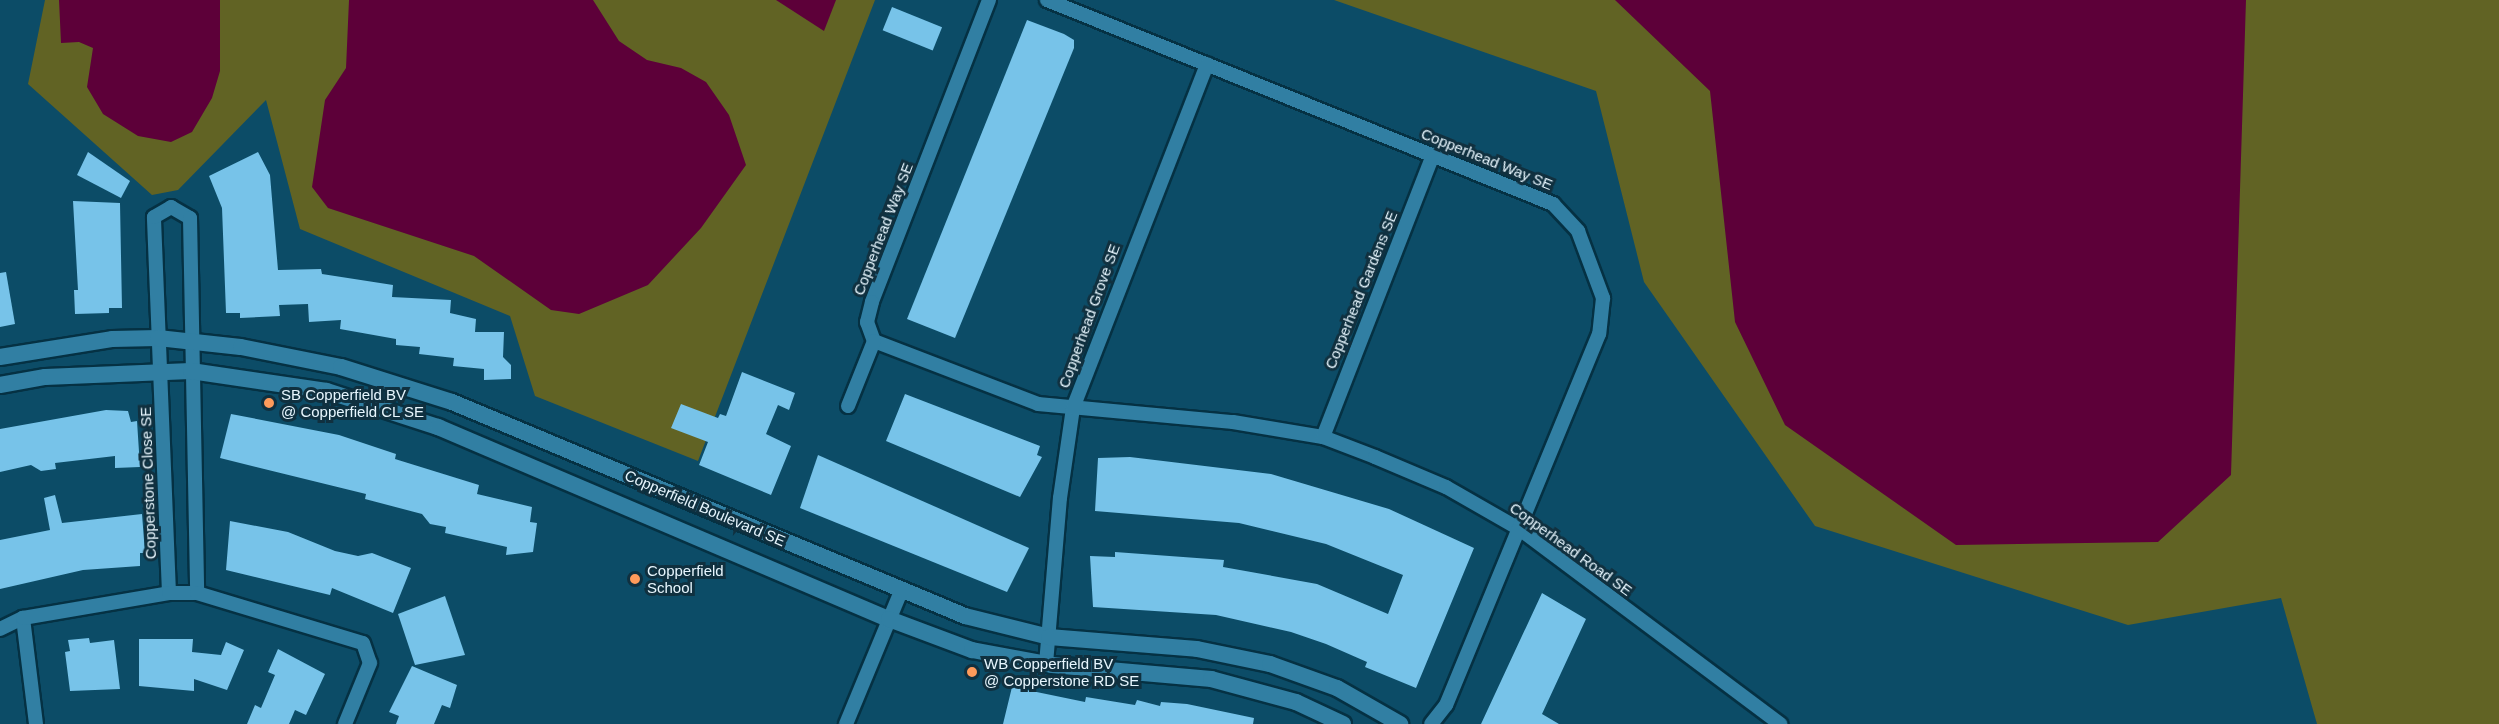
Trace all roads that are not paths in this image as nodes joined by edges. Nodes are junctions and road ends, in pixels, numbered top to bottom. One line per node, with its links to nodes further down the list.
1 (989, 0): 7 (street, Copperhead Way SE)
2 (1047, 0): 3 (street, Copperhead Way SE)
3 (1207, 64): 4 (street, Copperhead Way SE); 13 (street, Copperhead Grove SE)
4 (1433, 155): 14 (street, Copperhead Gardens SE); 15 (street, Copperhead Way SE)
5 (158, 338): 6 (street, Copperfield Boulevard SE); 6 (street, Copperstone Close SE); 8 (street, Copperfield Boulevard SE); 10 (street, Copperstone Close SE)
6 (191, 340): 9 (street); 16 (street, Copperfield Boulevard SE)
7 (874, 341): 12 (street); 13 (street)
8 (0, 357)
9 (191, 371): 10 (street, Copperfield Boulevard SE); 18 (street); 20 (street, Copperfield Boulevard SE)
10 (159, 372): 11 (street, Copperfield Boulevard SE); 17 (street, Copperstone Close SE)
11 (0, 385)
12 (848, 405)
13 (1073, 408): 14 (street, Copperhead Road SE); 22 (street, Copperhead Grove SE)
14 (1323, 437): 15 (street, Copperhead Road SE)
15 (1521, 530): 29 (street, Copperhead Way SE); 30 (street, Copperhead Road SE)
16 (901, 591): 20 (street); 22 (street, Copperfield Boulevard SE)
17 (169, 593): 18 (street); 19 (street)
18 (197, 593): 25 (street)
19 (23, 618): 21 (street); 24 (street)
20 (889, 619): 23 (street, Copperfield Boulevard SE); 26 (street)
21 (0, 629)
22 (1049, 637): 23 (street, Copperhead Grove SE); 28 (street, Copperfield Boulevard SE)
23 (1046, 664): 27 (street, Copperfield Boulevard SE)
24 (36, 724)
25 (345, 724)
26 (846, 724)
27 (1342, 724)
28 (1400, 724)
29 (1431, 724)
30 (1780, 724)

